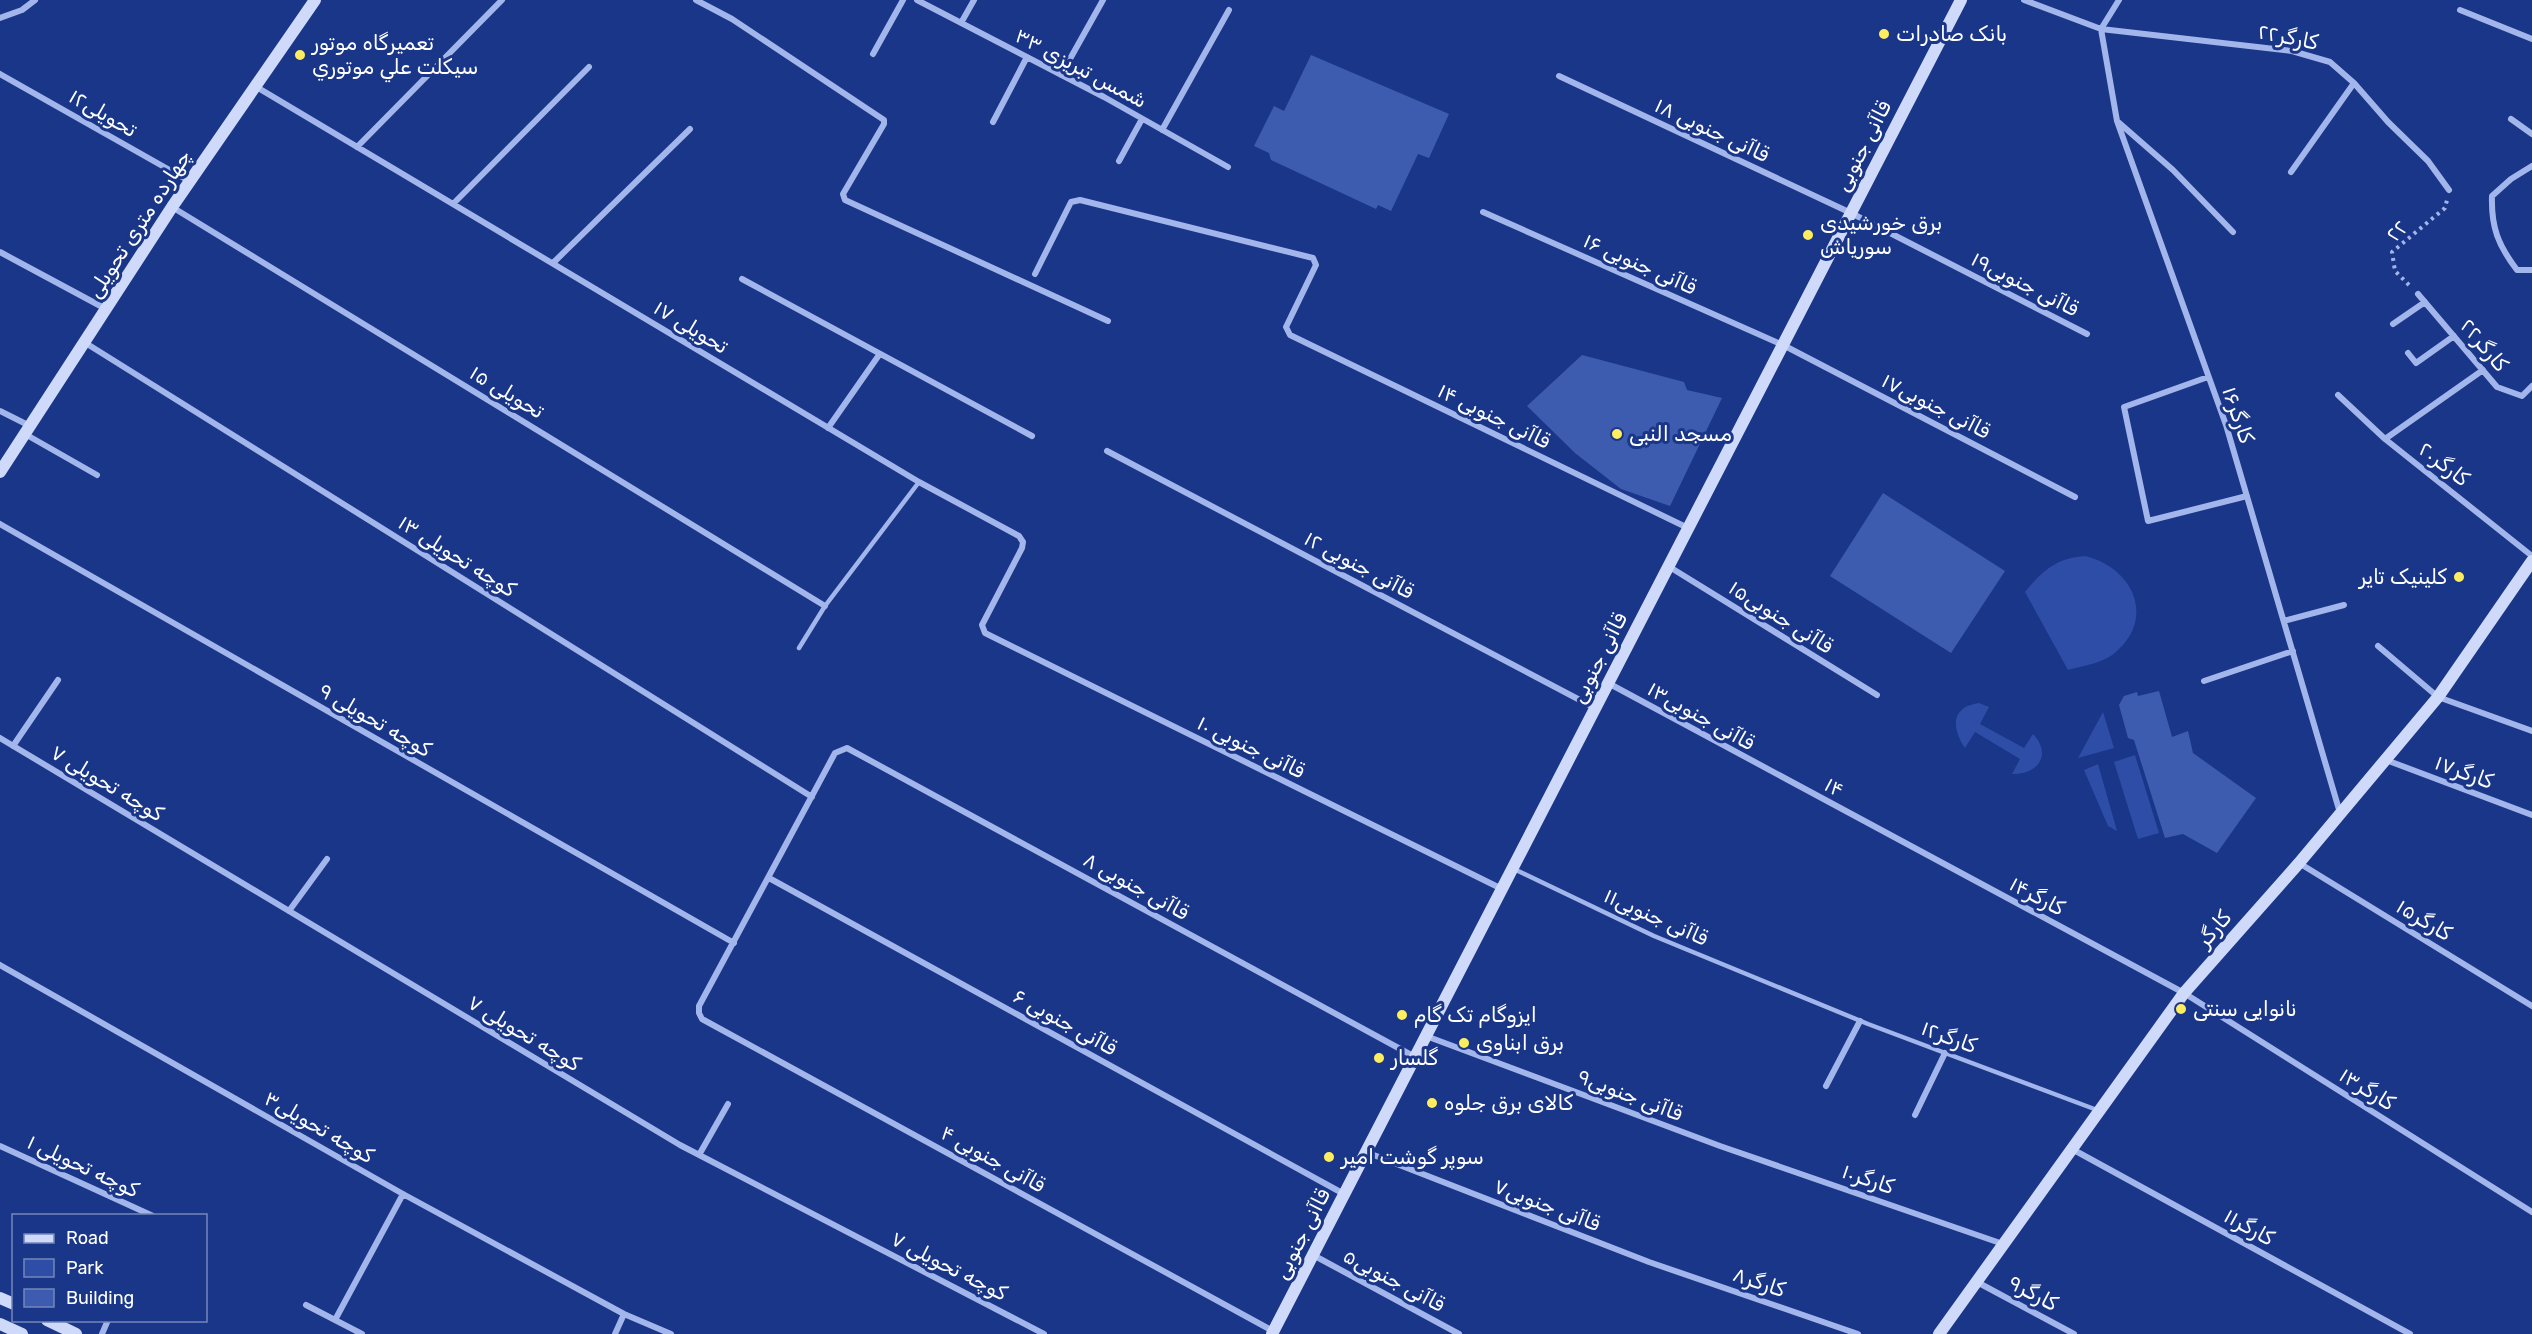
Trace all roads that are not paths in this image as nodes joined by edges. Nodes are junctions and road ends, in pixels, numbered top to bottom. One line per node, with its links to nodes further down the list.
1 (35, 0): 14 (street)
2 (315, 0): 25 (main road, چهارده متری تحویلی)
3 (502, 0): 33 (street)
4 (696, 0): 53 (street)
5 (903, 0): 18 (street)
6 (917, 0): 15 (street, شمس تبریزی ۳۳)
7 (974, 0): 15 (street)
8 (1103, 0): 22 (street)
9 (1961, 0): 43 (main road, قاآنی جنوبی)
10 (2024, 0): 16 (street, ۲۲کارگر)
11 (2120, 0): 16 (street)
12 (1229, 10): 31 (street)
13 (2460, 10): 17 (street)
14 (0, 18)
15 (961, 23): 19 (street, شمس تبریزی ۳۳)
16 (2101, 29): 24 (street, ۲۲کارگر); 28 (street, کارگر۱۶)
17 (2532, 39)
18 (873, 54)
19 (1027, 57): 22 (street, شمس تبریزی ۳۳); 29 (street)
20 (589, 67): 40 (street)
21 (0, 74): 38 (street, تحویلی۱۲)
22 (1061, 75): 27 (street, شمس تبریزی ۳۳)
23 (1559, 76): 43 (street, قاآنی جنوبی ۱۸)
24 (2354, 83): 37 (street); 39 (street, ۲۲کارگر)
25 (254, 85): 33 (street, تحویلی ۱۷); 38 (main road, چهارده متری تحویلی)
26 (2511, 118): 32 (street)
27 (1142, 119): 31 (street, شمس تبریزی ۳۳); 34 (street)
28 (2117, 121): 44 (street); 62 (street, کارگر۱۶)
29 (993, 122)
30 (690, 129): 46 (street)
31 (1162, 130): 36 (street, شمس تبریزی ۳۳)
32 (2532, 134)
33 (357, 147): 40 (street, تحویلی ۱۷)
34 (1119, 161)
35 (2532, 166): 47 (street)
36 (1228, 167)
37 (2291, 172)
38 (189, 181): 41 (main road, چهارده متری تحویلی)
39 (2449, 190)
40 (453, 204): 46 (street, تحویلی ۱۷)
41 (172, 207): 52 (main road, چهارده متری تحویلی); 82 (street, تحویلی ۱۵)
42 (1484, 212): 58 (street, قاآنی جنوبی ۱۶)
43 (1851, 213): 55 (street, قاآنی جنوبی۱۹); 58 (main road, قاآنی جنوبی)
44 (2233, 232)
45 (0, 252): 52 (street)
46 (553, 263): 66 (street, تحویلی ۱۷)
47 (2532, 270)
48 (1035, 274): 77 (street, قاآنی جنوبی ۱۴)
49 (742, 279): 60 (street)
50 (2418, 294): 51 (street, کارگر۲۲)
51 (2425, 302): 54 (street); 56 (street, کارگر۲۲)
52 (106, 309): 57 (main road, چهارده متری تحویلی)
53 (1108, 321)
54 (2393, 324)
55 (2087, 334)
56 (2454, 336): 59 (street); 61 (street, کارگر۲۲)
57 (84, 342): 67 (main road, چهارده متری تحویلی); 99 (street, کوچه تحویلی ۱۳)
58 (1783, 345): 75 (street, قاآنی جنوبی۱۷); 77 (main road, قاآنی جنوبی)
59 (2408, 353)
60 (879, 355): 66 (street); 68 (street)
61 (2482, 370): 63 (street, کارگر۲۲); 69 (street)
62 (2208, 377): 74 (street, کارگر۱۶); 74 (street)
63 (2532, 386)
64 (2338, 395): 69 (street, کارگر۲۰)
65 (0, 411): 67 (street)
66 (828, 428): 73 (street, تحویلی ۱۷)
67 (28, 430): 71 (main road, چهارده متری تحویلی); 72 (street)
68 (1032, 436)
69 (2385, 439): 78 (street, کارگر۲۰)
70 (1107, 451): 93 (street, قاآنی جنوبی ۱۲)
71 (0, 472)
72 (97, 475)
73 (919, 482): 82 (lane); 84 (street, تحویلی ۱۷)
74 (2247, 496): 83 (street, کارگر۱۶)
75 (2075, 497)
76 (0, 524): 109 (street, کوچه تحویلی ۹)
77 (1688, 528): 80 (main road, قاآنی جنوبی)
78 (2532, 556)
79 (2532, 561): 92 (main road, کارگر)
80 (1668, 566): 90 (main road, قاآنی جنوبی); 91 (street, قاآنی جنوبی۱۵)
81 (2344, 605): 83 (street)
82 (825, 606): 86 (lane)
83 (2284, 621): 87 (street, کارگر۱۶)
84 (985, 633): 107 (street, قاآنی جنوبی ۱۰)
85 (2378, 646): 92 (street)
86 (799, 648)
87 (2293, 651): 89 (street); 100 (street, کارگر۱۶)
88 (58, 680): 96 (street)
89 (2204, 681)
90 (1608, 683): 93 (main road, قاآنی جنوبی); 98 (street, قاآنی جنوبی۱۳)
91 (1876, 695)
92 (2438, 697): 94 (street); 97 (main road, کارگر)
93 (1595, 708): 105 (main road, قاآنی جنوبی)
94 (2532, 731)
95 (0, 738): 96 (street, کوچه تحویلی ۷)
96 (13, 746): 108 (street, کوچه تحویلی ۷)
97 (2385, 760): 100 (main road, کارگر); 101 (street, کارگر۱۷)
98 (1778, 777): 102 (street, ۱۴)
99 (812, 797): 106 (street); 117 (street, قاآنی جنوبی ۸)
100 (2340, 813): 104 (main road, کارگر)
101 (2532, 815)
102 (1874, 828): 112 (street, کارگر۱۴)
103 (327, 859): 108 (street)
104 (2299, 863): 112 (main road, کارگر); 113 (street, کارگر۱۵)
105 (1513, 868): 107 (main road, قاآنی جنوبی); 111 (lane, قاآنی جنوبی۱۱)
106 (769, 878): 109 (street); 128 (street, قاآنی جنوبی ۶)
107 (1502, 889): 115 (main road, قاآنی جنوبی)
108 (289, 911): 126 (street, کوچه تحویلی ۷)
109 (734, 944): 140 (street, قاآنی جنوبی ۴)
110 (0, 965): 127 (street, کوچه تحویلی۳)
111 (1788, 991): 114 (lane, کارگر۱۲)
112 (2184, 993): 120 (main road, کارگر); 129 (street, کارگر۱۳)
113 (2532, 1006)
114 (1860, 1021): 116 (lane, کارگر۱۲); 118 (street)
115 (1426, 1036): 117 (main road, قاآنی جنوبی); 123 (street, قاآنی جنوبی۹)
116 (1945, 1053): 120 (lane, کارگر۱۲); 121 (street)
117 (1415, 1057): 125 (main road, قاآنی جنوبی)
118 (1826, 1086)
119 (728, 1104): 126 (street)
120 (2100, 1111): 124 (main road, کارگر)
121 (1915, 1115)
122 (0, 1146): 130 (street, کوچه تحویلی ۱)
123 (1720, 1146): 131 (street, کارگر۱۰)
124 (2072, 1149): 131 (main road, کارگر); 151 (street, کارگر۱۱)
125 (1366, 1152): 128 (main road, قاآنی جنوبی); 133 (street, قاآنی جنوبی۷)
126 (699, 1155): 146 (street, کوچه تحویلی ۷)
127 (403, 1194): 136 (street, کوچه تحویلی۳); 137 (street)
128 (1344, 1195): 132 (main road, قاآنی جنوبی)
129 (2532, 1212)
130 (151, 1214)
131 (2004, 1244): 134 (main road, کارگر)
132 (1313, 1255): 140 (main road, قاآنی جنوبی); 147 (street, قاآنی جنوبی۵)
133 (1649, 1262): 148 (street, کارگر۸)
134 (1977, 1282): 149 (main road, کارگر); 150 (street, کارگر۹)
135 (306, 1305): 137 (street)
136 (624, 1314): 144 (street); 145 (street, کوچه تحویلی۳)
137 (335, 1320): 143 (street)
138 (51, 1322): 142 (main road)
139 (0, 1324): 141 (main road)
140 (1273, 1333)
141 (22, 1334)
142 (76, 1334)
143 (362, 1334)
144 (615, 1334)
145 (671, 1334)
146 (1044, 1334)
147 (1460, 1334)
148 (1858, 1334)
149 (1939, 1334)
150 (2074, 1334)
151 (2410, 1334)

